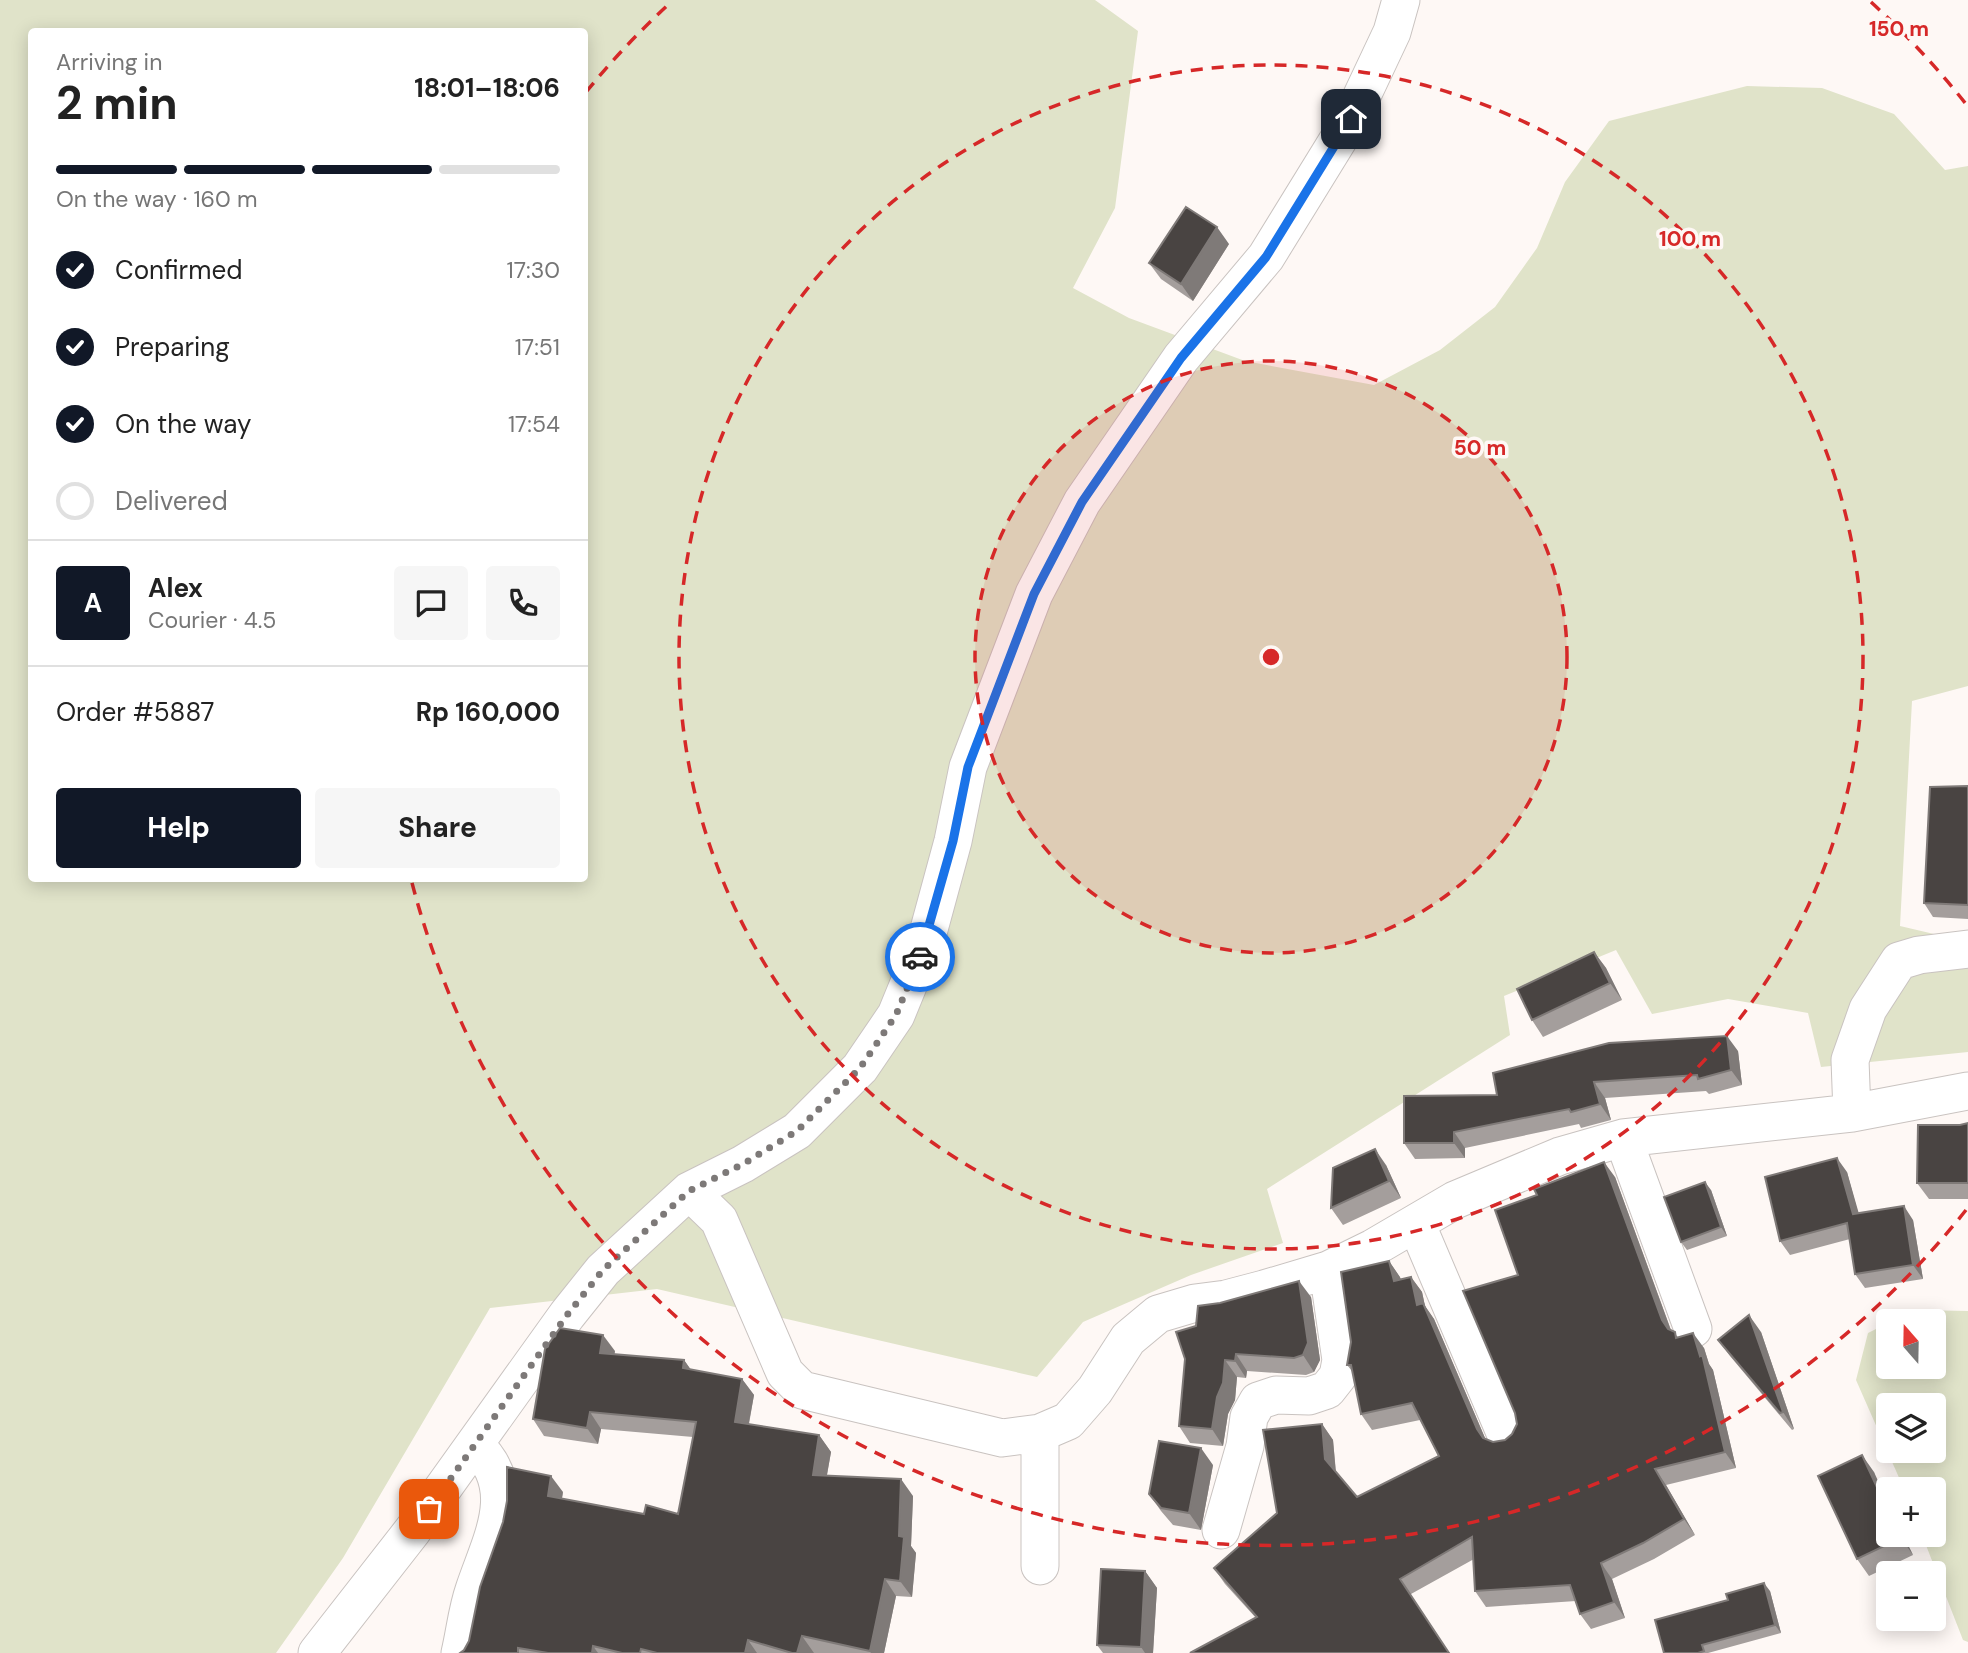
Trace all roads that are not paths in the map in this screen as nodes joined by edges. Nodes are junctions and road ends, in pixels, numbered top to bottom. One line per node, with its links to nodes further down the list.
1 (1401, 0): 6 (street)
2 (1968, 949): 4 (street)
3 (1968, 1091): 4 (street)
4 (1852, 1113): 5 (street)
5 (1623, 1138): 7 (street); 9 (street)
6 (689, 1191): 10 (street); 12 (street)
7 (1416, 1223): 8 (street); 11 (street)
8 (1328, 1270): 10 (street); 13 (street)
9 (1693, 1329)
10 (1040, 1433): 14 (street)
11 (1507, 1437)
12 (475, 1445): 15 (street); 16 (street)
13 (1221, 1530)
14 (1040, 1566)
15 (317, 1653)
16 (460, 1653)

